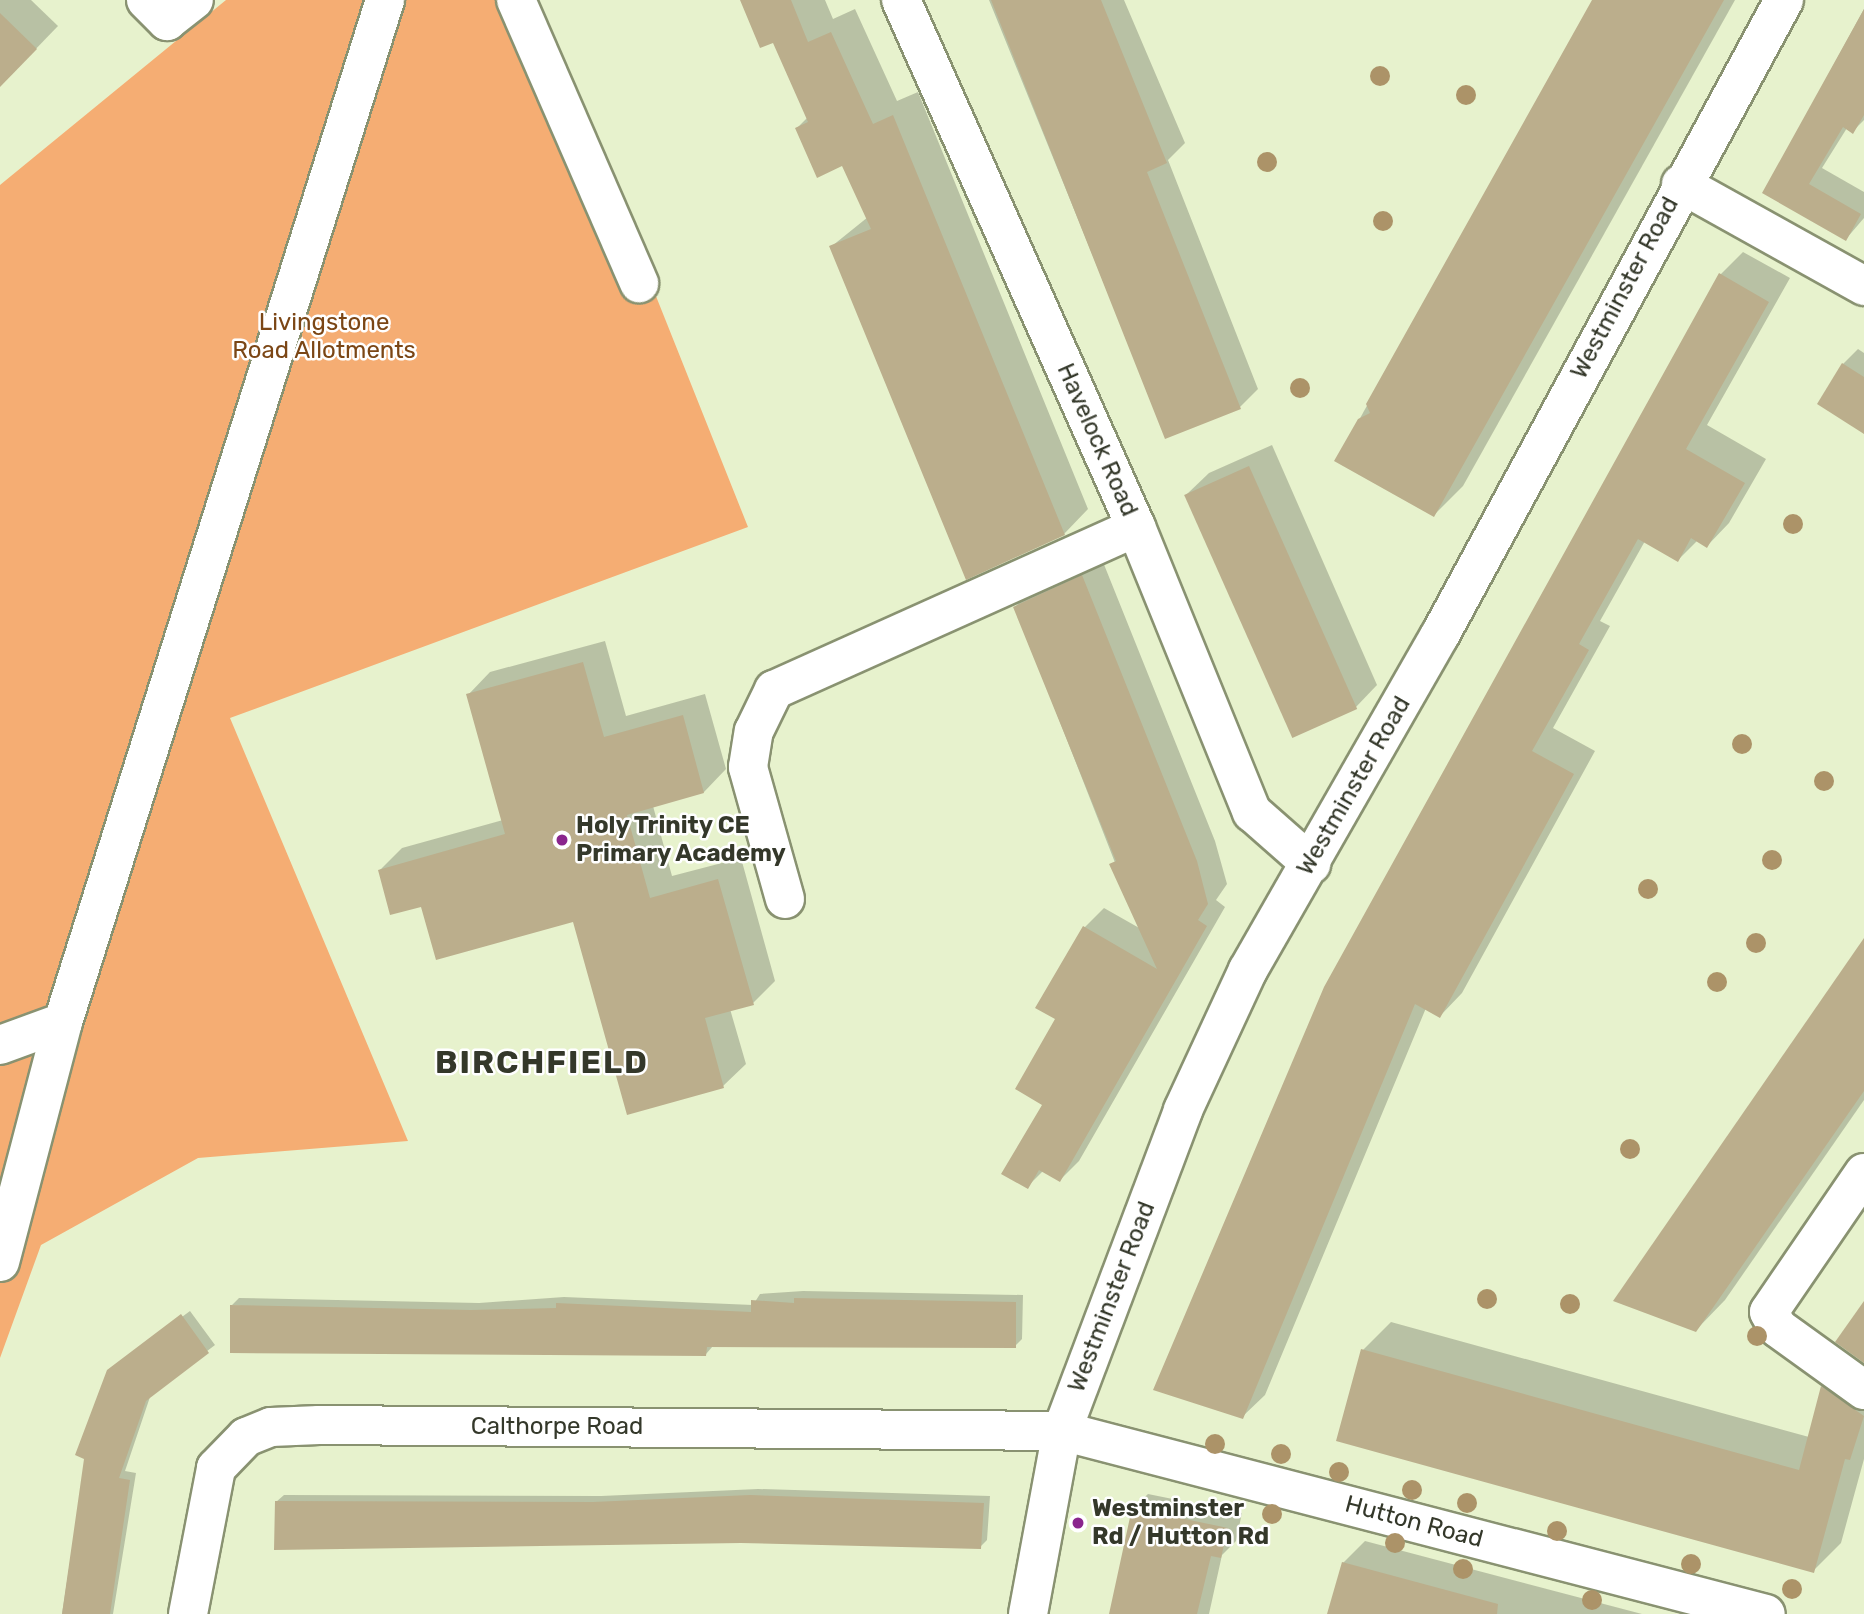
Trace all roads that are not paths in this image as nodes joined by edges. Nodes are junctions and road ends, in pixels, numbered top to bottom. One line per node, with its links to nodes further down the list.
1 (146, 0): 2 (street)
2 (194, 0)
3 (385, 0): 13 (street)
4 (516, 0): 8 (street)
5 (901, 0): 10 (street, Havelock Road)
6 (1784, 0): 7 (street, Westminster Road)
7 (1681, 184): 9 (street); 11 (street, Westminster Road)
8 (639, 283)
9 (1864, 286)
10 (1136, 527): 11 (street, Havelock Road); 12 (street)
11 (1311, 864): 18 (street, Westminster Road)
12 (785, 899)
13 (63, 1022): 14 (street); 16 (street)
14 (0, 1045)
15 (1864, 1173): 17 (street)
16 (0, 1262)
17 (1864, 1390)
18 (1062, 1431): 19 (street, Calthorpe Road); 20 (street, Westminster Road); 21 (street, Hutton Road)
19 (188, 1614)
20 (1028, 1614)
21 (1766, 1614)

